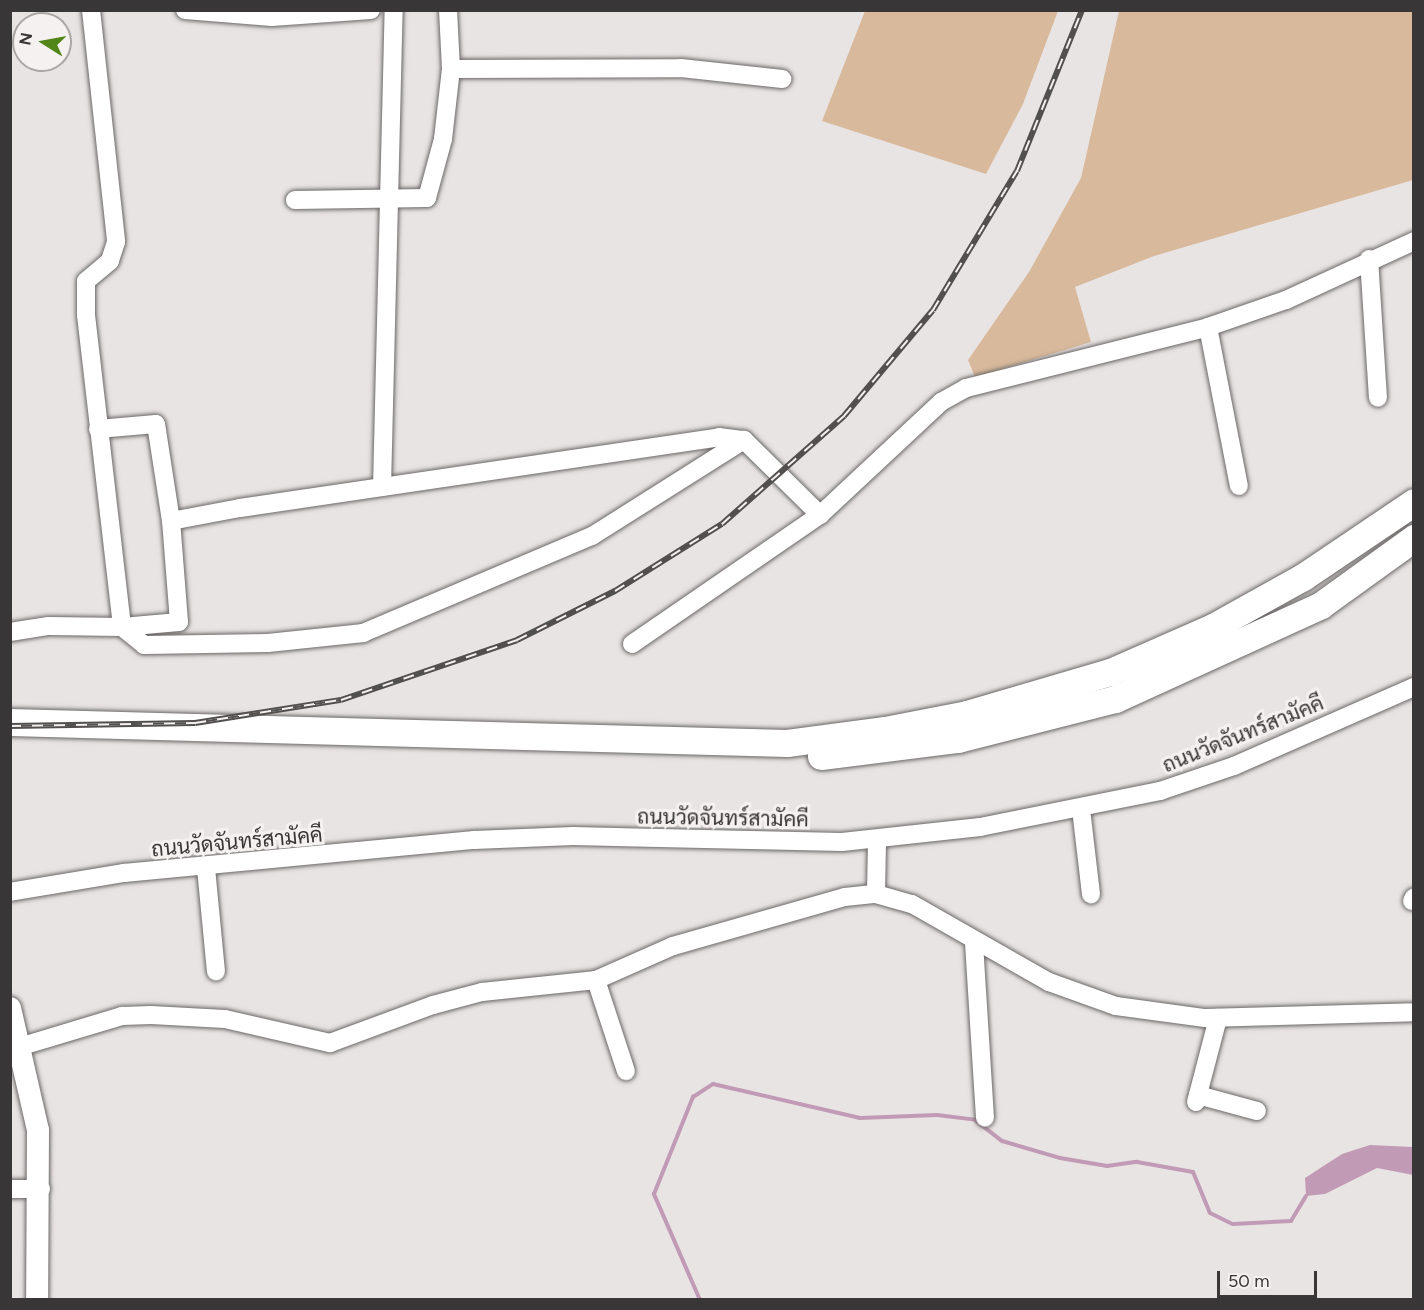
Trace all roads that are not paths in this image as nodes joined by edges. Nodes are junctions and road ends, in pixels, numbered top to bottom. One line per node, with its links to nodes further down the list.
1 (91, 10): 14 (street)
2 (185, 10): 3 (street)
3 (370, 10)
4 (394, 10): 8 (street)
5 (448, 10): 6 (street)
6 (452, 69): 7 (street); 8 (street)
7 (782, 79)
8 (390, 198): 9 (street); 17 (street)
9 (295, 200)
10 (1413, 241): 11 (street)
11 (1370, 259): 12 (street); 13 (street)
12 (1208, 327): 16 (street); 19 (street)
13 (1378, 398)
14 (98, 429): 20 (street); 22 (street)
15 (744, 440): 17 (street); 19 (street); 22 (street)
16 (1239, 486)
17 (382, 487): 20 (street)
18 (1413, 502): 27 (highway)
19 (820, 515): 24 (street)
20 (171, 521): 22 (street)
21 (1413, 538): 27 (highway)
22 (122, 627): 23 (street)
23 (10, 632)
24 (632, 644)
25 (1413, 687): 29 (street, ถนนวัดจันทร์สามัคคี)
26 (10, 722): 27 (highway)
27 (43, 727): 28 (highway)
28 (10, 729)
29 (1081, 809): 30 (street, ถนนวัดจันทร์สามัคคี); 34 (street)
30 (877, 841): 31 (street, ถนนวัดจันทร์สามัคคี); 33 (street)
31 (206, 868): 32 (street, ถนนวัดจันทร์สามัคคี); 36 (street)
32 (10, 892)
33 (876, 894): 35 (street); 37 (street)
34 (1091, 894)
35 (974, 943): 40 (street); 45 (street)
36 (216, 972)
37 (596, 980): 41 (street); 42 (street)
38 (1413, 1011): 40 (street)
39 (11, 1014): 41 (main road)
40 (1218, 1018): 44 (street)
41 (19, 1047): 43 (main road)
42 (626, 1071)
43 (18, 1081): 47 (main road)
44 (1257, 1111)
45 (985, 1118)
46 (10, 1189): 47 (street)
47 (41, 1189): 48 (main road)
48 (37, 1299)

